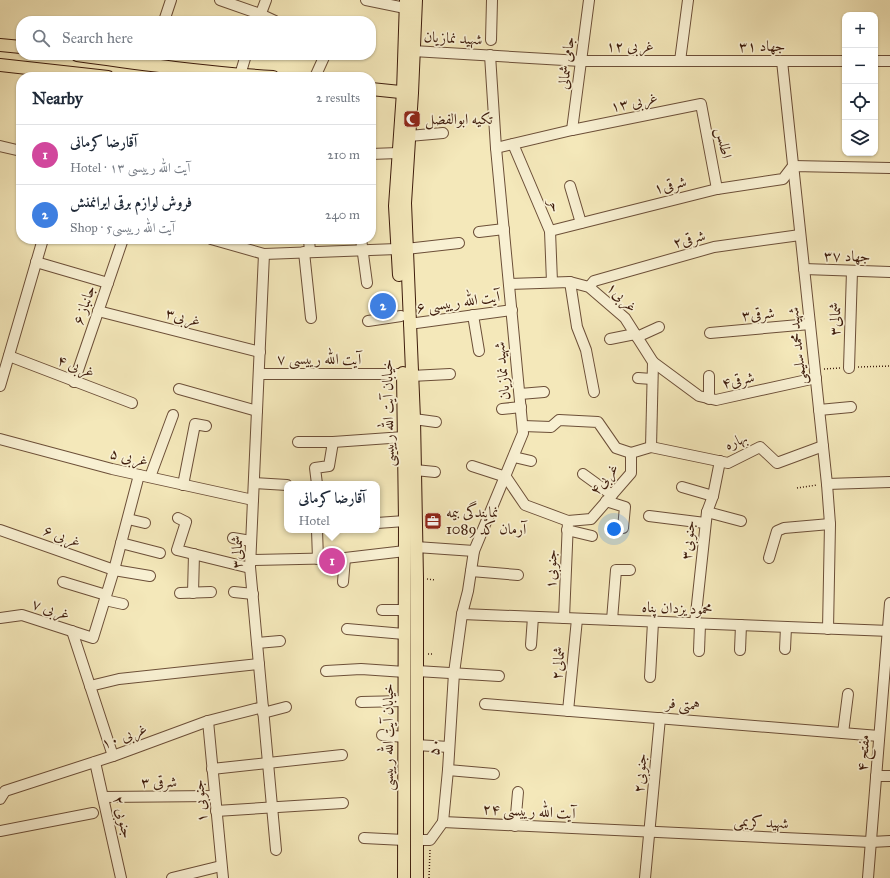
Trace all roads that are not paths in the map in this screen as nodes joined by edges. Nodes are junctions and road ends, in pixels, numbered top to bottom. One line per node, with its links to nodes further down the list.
1 (220, 0): 11 (street)
2 (266, 0): 12 (street)
3 (366, 0): 9 (street)
4 (416, 0): 16 (main road)
5 (492, 0): 13 (street)
6 (589, 0): 21 (street, جامی شمالی)
7 (688, 0): 22 (street)
8 (168, 1): 10 (street)
9 (405, 4): 33 (main road)
10 (165, 16)
11 (255, 16)
12 (260, 16)
13 (491, 40)
14 (0, 45): 15 (main road)
15 (16, 47)
16 (413, 51): 17 (street, شهید نمازیان); 33 (main road)
17 (490, 56): 21 (street, شهید نمازیان); 40 (street, شهید نمازیان)
18 (151, 60): 29 (main road)
19 (244, 60): 30 (street)
20 (323, 60): 31 (street)
21 (581, 61): 22 (street, غربی ۱۲); 35 (street, جامی شمالی)
22 (680, 61): 23 (street, جهاد ۳۱)
23 (782, 61): 24 (street, جهاد ۳۱); 44 (street, شهید محمد سلیمی)
24 (842, 61)
25 (878, 61): 26 (street)
26 (890, 61)
27 (0, 65): 28 (main road)
28 (46, 72)
29 (222, 72)
30 (241, 72)
31 (317, 72)
32 (376, 89): 33 (main road)
33 (407, 92): 37 (main road, خیابان آیت الله رییسی); 42 (main road, خیابان آیت الله رییسی)
34 (701, 104): 35 (street, غربی ۱۳); 47 (street, اطلس)
35 (572, 130): 38 (street, غربی ۱۳)
36 (443, 133): 37 (street)
37 (409, 136): 59 (main road, خیابان آیت الله رییسی)
38 (513, 144): 40 (street, غربی ۱۳); 50 (street, حر)
39 (0, 146): 41 (street)
40 (496, 148): 49 (street, شهید نمازیان)
41 (16, 150)
42 (398, 153): 43 (street); 59 (main road, خیابان آیت الله رییسی)
43 (376, 154)
44 (793, 166): 45 (street); 47 (street, شرقی۱); 52 (street, شهید محمد سلیمی)
45 (890, 168)
46 (570, 186): 48 (street)
47 (717, 189): 48 (street, شرقی۱)
48 (581, 223): 50 (street, شرقی۱)
49 (504, 229): 51 (street); 71 (street, شهید نمازیان)
50 (550, 231): 67 (street, حر)
51 (480, 232)
52 (800, 235): 64 (street, شهید محمد سلیمی); 72 (street, شرقی۲)
53 (459, 243): 59 (street)
54 (41, 244): 63 (street)
55 (121, 244): 69 (street, جانباز ۶)
56 (229, 244): 62 (street)
57 (308, 244): 61 (street)
58 (362, 244): 60 (street)
59 (402, 249): 60 (street); 77 (main road, خیابان آیت الله رییسی)
60 (363, 250): 61 (street); 70 (street)
61 (307, 252): 62 (street); 76 (street)
62 (264, 254): 84 (street, شمالی۳)
63 (36, 262): 69 (street); 86 (street)
64 (804, 270): 65 (street, جهاد ۳۷); 79 (street, شهید محمد سلیمی)
65 (852, 271): 66 (street, جهاد ۳۷); 88 (street, شمالی۳)
66 (890, 272)
67 (552, 282): 68 (street, غربی۱); 71 (street, غربی۱)
68 (570, 282): 72 (street, غربی۱); 101 (street)
69 (108, 283): 74 (street, جانباز ۶)
70 (367, 283)
71 (509, 284): 73 (street, شهید نمازیان)
72 (589, 287): 82 (street, غربی۱)
73 (512, 310): 75 (street, آیت الله رییسی ۶); 102 (street, شهید نمازیان)
74 (98, 312): 84 (street, غربی۳); 97 (street, جانباز ۶)
75 (473, 315): 77 (street, آیت الله رییسی ۶); 85 (street)
76 (311, 318)
77 (405, 320): 78 (street, آیت الله رییسی ۶); 92 (main road, خیابان آیت الله رییسی)
78 (368, 321)
79 (810, 324): 81 (street, شرقی۳); 95 (street, شهید محمد سلیمی)
80 (659, 328): 82 (street)
81 (710, 334)
82 (636, 335): 83 (street); 87 (street, غربی۱)
83 (610, 339)
84 (260, 352): 90 (street, شمالی۳)
85 (479, 352)
86 (9, 356): 89 (street); 97 (street, غربی ۴)
87 (653, 362): 96 (street); 103 (street, شرقی۴)
88 (849, 368)
89 (2, 374): 98 (street)
90 (259, 374): 92 (street, آیت الله رییسی ۷); 109 (street, شمالی۳)
91 (450, 374): 92 (street, آیت الله رییسی ۷)
92 (407, 375): 111 (main road, خیابان آیت الله رییسی); 115 (main road, خیابان آیت الله رییسی)
93 (709, 376): 103 (street)
94 (638, 378): 96 (street)
95 (816, 378): 103 (street, شرقی۴); 108 (street, شهید محمد سلیمی)
96 (652, 379): 120 (street)
97 (74, 382): 104 (street, غربی ۴)
98 (0, 386)
99 (179, 389): 109 (street)
100 (544, 392): 102 (street)
101 (594, 392)
102 (520, 394): 105 (street, شهید نمازیان)
103 (709, 398)
104 (132, 402)
105 (521, 406): 107 (street); 114 (street, شهید نمازیان)
106 (851, 407): 108 (street)
107 (502, 409)
108 (819, 410): 119 (street, شهید محمد سلیمی)
109 (257, 411): 134 (street, شمالی۳)
110 (173, 415): 130 (street)
111 (414, 419): 112 (street); 126 (main road, خیابان آیت الله رییسی)
112 (436, 422)
113 (206, 426): 136 (street)
114 (523, 426): 121 (street); 122 (street, شهید نمازیان)
115 (404, 437): 118 (street); 146 (main road, خیابان آیت الله رییسی)
116 (0, 439): 129 (street, غربی ۵)
117 (298, 442): 118 (street)
118 (333, 442): 132 (street)
119 (823, 446): 124 (street, بهاره); 135 (street, شهید محمد سلیمی)
120 (651, 447): 121 (street, غربی۴); 124 (street, بهاره)
121 (631, 453): 140 (street, غربی۴)
122 (514, 457): 123 (street); 131 (street, شهید نمازیان)
123 (531, 461)
124 (720, 461): 139 (street, جنوبی۳)
125 (472, 466): 131 (street)
126 (415, 470): 127 (street); 160 (main road, خیابان آیت الله رییسی)
127 (435, 472)
128 (583, 474): 140 (street)
129 (139, 475): 130 (street, غربی ۵); 145 (street)
130 (150, 477): 136 (street, غربی ۵)
131 (506, 477): 152 (street); 161 (street, شهید نمازیان)
132 (317, 481)
133 (890, 482): 135 (street)
134 (254, 483): 137 (street); 141 (street, شمالی۳)
135 (827, 484): 151 (street, شهید محمد سلیمی)
136 (183, 485): 141 (street, غربی ۵)
137 (284, 485)
138 (682, 487): 139 (street)
139 (713, 496): 142 (street, جنوبی۳)
140 (609, 498): 152 (street, غربی۴); 153 (street)
141 (253, 500): 158 (street, شمالی۳)
142 (707, 512): 147 (street); 150 (street, جنوبی۳)
143 (649, 516): 150 (street)
144 (178, 518): 163 (street)
145 (128, 519): 148 (street); 159 (street)
146 (405, 521): 149 (street); 160 (main road, خیابان آیت الله رییسی)
147 (741, 521)
148 (145, 523)
149 (380, 523)
150 (705, 523): 192 (street, جنوبی۳)
151 (830, 524): 166 (street); 196 (street, شهید محمد سلیمی)
152 (568, 525): 156 (street); 188 (street, جنوبی۱)
153 (623, 528)
154 (0, 530): 168 (street, غربی ۶)
155 (317, 533): 164 (street)
156 (592, 536)
157 (233, 538): 158 (street)
158 (251, 541): 167 (street, شمالی۳)
159 (121, 543): 162 (street); 168 (street)
160 (410, 549): 161 (street); 165 (street); 184 (main road, خیابان آیت الله رییسی)
161 (474, 551): 170 (street, شهید نمازیان)
162 (160, 553)
163 (194, 554): 167 (street); 175 (street)
164 (318, 558): 165 (street); 167 (street)
165 (345, 558): 174 (street)
166 (768, 558)
167 (250, 564): 179 (street, شمالی۳)
168 (114, 570): 172 (street, غربی ۶); 180 (street)
169 (630, 570): 190 (street)
170 (471, 571): 171 (street); 185 (street, شهید نمازیان)
171 (518, 575)
172 (150, 576)
173 (63, 582): 180 (street)
174 (343, 582)
175 (193, 592): 176 (street); 178 (street)
176 (211, 592)
177 (234, 592): 179 (street)
178 (180, 593)
179 (253, 594): 201 (street, شمالی۳)
180 (106, 598): 182 (street); 197 (street, غربی ۷)
181 (890, 603): 198 (street)
182 (123, 604)
183 (382, 610): 184 (street)
184 (411, 610): 199 (main road, خیابان آیت الله رییسی); 208 (main road, خیابان آیت الله رییسی)
185 (462, 614): 186 (street, محمود یزدان پناه); 209 (street, شهید نمازیان)
186 (533, 617): 188 (street, محمود یزدان پناه); 202 (street)
187 (0, 618): 197 (street, غربی ۷)
188 (564, 618): 189 (street, محمود یزدان پناه)
189 (577, 619): 190 (street, محمود یزدان پناه); 220 (street, شمالی۲)
190 (612, 620): 191 (street, محمود یزدان پناه)
191 (652, 622): 192 (street, محمود یزدان پناه); 211 (street)
192 (697, 624): 193 (street, محمود یزدان پناه); 205 (street, جنوبی۳)
193 (741, 625): 194 (street, محمود یزدان پناه); 204 (street)
194 (786, 627): 196 (street, محمود یزدان پناه); 203 (street)
195 (347, 629): 199 (street)
196 (828, 629): 198 (street, محمود یزدان پناه)
197 (72, 631): 213 (street)
198 (889, 631): 212 (street, مفتح ۴)
199 (404, 634): 208 (main road, خیابان آیت الله رییسی)
200 (280, 641): 201 (street)
201 (257, 643): 206 (street, شمالی۳)
202 (531, 645)
203 (785, 649)
204 (740, 650)
205 (699, 651)
206 (259, 664): 213 (street); 219 (street, شمالی۳)
207 (326, 671): 208 (street)
208 (411, 671): 209 (street); 215 (main road, خیابان آیت الله رییسی); 227 (main road, خیابان آیت الله رییسی)
209 (454, 673): 210 (street); 228 (street, ۵۰)
210 (499, 676)
211 (650, 677)
212 (887, 681): 225 (street, مفتح ۴)
213 (90, 686): 230 (street)
214 (848, 694): 223 (street)
215 (404, 701): 216 (street); 226 (main road, خیابان آیت الله رییسی)
216 (361, 702)
217 (485, 704): 220 (street, همتی فر)
218 (286, 707): 219 (street, غربی ۱۰)
219 (263, 710): 222 (street, غربی ۱۰); 232 (street, شمالی۳)
220 (568, 711): 221 (street, همتی فر)
221 (660, 718): 223 (street, همتی فر); 249 (street, جنوبی۲)
222 (208, 721): 230 (street, غربی ۱۰); 233 (street, جنوبی ۱)
223 (843, 733): 225 (street, همتی فر)
224 (382, 735): 226 (street)
225 (879, 736): 236 (street, مفتح ۴)
226 (404, 737): 251 (main road, خیابان آیت الله رییسی)
227 (416, 745): 228 (street); 252 (main road, خیابان آیت الله رییسی)
228 (449, 747): 234 (street, ۵۰)
229 (342, 755): 232 (street)
230 (113, 756): 231 (street, غربی ۱۰)
231 (95, 762): 240 (street, جنوبی ۲); 241 (street, غربی ۱۰)
232 (268, 763): 233 (street); 243 (street, شمالی۳)
233 (212, 769): 239 (street, جنوبی ۱)
234 (448, 770): 235 (street); 246 (street, ۵۰)
235 (494, 774)
236 (876, 776): 237 (street); 254 (street, مفتح ۴)
237 (890, 776)
238 (518, 792): 247 (street)
239 (215, 796): 240 (street, شرقی ۳); 244 (street, جنوبی ۱)
240 (103, 797): 257 (street, جنوبی ۲)
241 (0, 799)
242 (343, 802): 243 (street)
243 (272, 808): 244 (street); 255 (street, شمالی۳)
244 (216, 811): 256 (street, جنوبی ۱)
245 (93, 813): 248 (street)
246 (443, 822): 247 (street, آیت الله رییسی ۲۴); 252 (street)
247 (515, 826): 249 (street, آیت الله رییسی ۲۴)
248 (0, 830)
249 (650, 832): 254 (street, شهید کریمی); 262 (street)
250 (364, 838): 251 (street)
251 (404, 840): 260 (main road, خیابان آیت الله رییسی)
252 (416, 840): 261 (main road, خیابان آیت الله رییسی)
253 (890, 841): 254 (street, شهید کریمی)
254 (871, 842): 263 (street, مفتح ۴)
255 (276, 850)
256 (221, 866): 258 (street); 259 (street, جنوبی ۱)
257 (121, 878)
258 (172, 878)
259 (223, 878)
260 (404, 878)
261 (416, 878)
262 (645, 878)
263 (868, 878)

